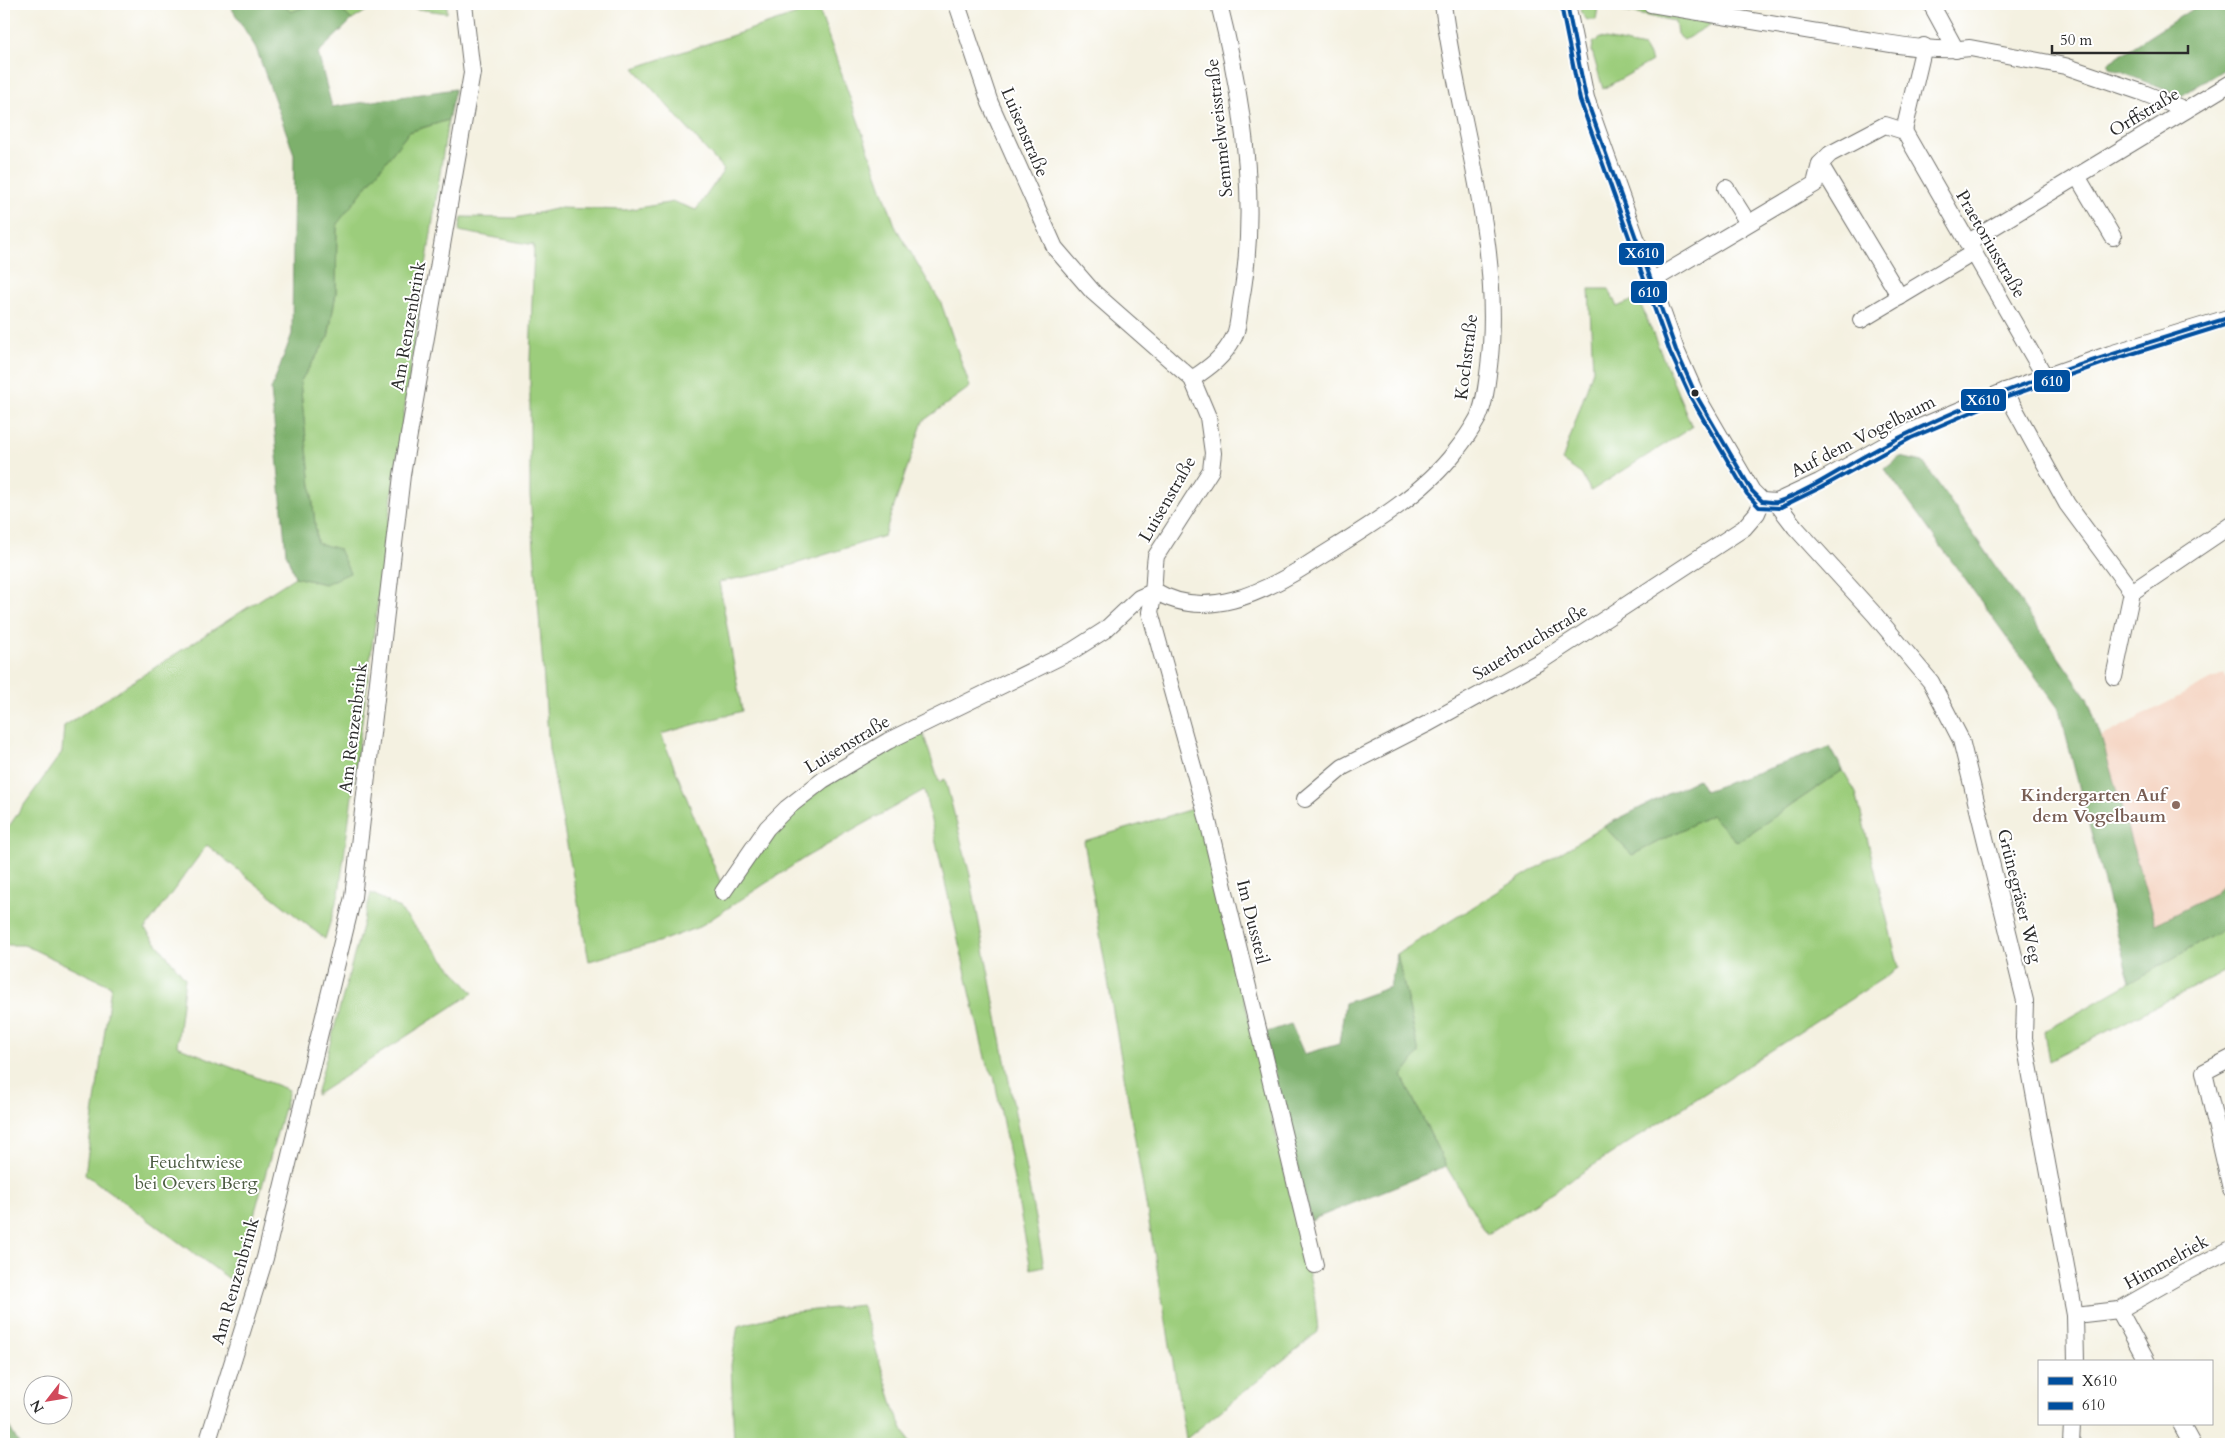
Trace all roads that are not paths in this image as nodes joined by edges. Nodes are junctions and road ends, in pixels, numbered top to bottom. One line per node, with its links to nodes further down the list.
1 (464, 4): 44 (street, Am Renzenbrink)
2 (958, 4): 25 (street, Luisenstraße)
3 (1219, 4): 25 (street, Semmelweisstraße)
4 (1443, 4): 29 (street, Kochstraße)
5 (1567, 4): 20 (street, Grünegräser Weg)
6 (1651, 4): 8 (street)
7 (1931, 4): 10 (street)
8 (1709, 9): 9 (street)
9 (1924, 46): 10 (street); 13 (street)
10 (1956, 50): 12 (street)
11 (2231, 82): 12 (street, Orffstraße)
12 (2186, 110): 15 (street, Orffstraße)
13 (1904, 132): 14 (street); 19 (street, Praetoriusstraße)
14 (1820, 164): 17 (street); 21 (street)
15 (2077, 176): 18 (street); 19 (street, Orffstraße)
16 (1726, 188): 17 (street)
17 (1748, 223): 20 (street)
18 (2113, 238)
19 (1970, 248): 21 (street, Orffstraße); 24 (street, Praetoriusstraße)
20 (1650, 282): 27 (street, Grünegräser Weg)
21 (1900, 297): 23 (street, Orffstraße)
22 (2231, 317): 24 (street, Auf dem Vogelbaum)
23 (1862, 320)
24 (2044, 375): 26 (street, Auf dem Vogelbaum)
25 (1192, 379): 29 (street, Luisenstraße)
26 (2005, 391): 27 (street, Auf dem Vogelbaum); 30 (street)
27 (1769, 502): 32 (street, Sauerbruchstraße); 39 (street, Grünegräser Weg)
28 (2231, 525): 30 (street)
29 (1155, 591): 33 (street, Luisenstraße); 37 (street, Im Dussteil)
30 (2132, 592): 31 (street)
31 (2114, 677)
32 (1305, 799)
33 (723, 892)
34 (2231, 1058): 35 (street)
35 (2231, 1189)
36 (2231, 1249): 38 (street, Himmelriek)
37 (1315, 1264)
38 (2120, 1310): 39 (street, Himmelriek); 41 (street, Himmelriek)
39 (2075, 1315): 40 (street, Grünegräser Weg)
40 (2076, 1360)
41 (2146, 1360)
42 (2072, 1426): 45 (street)
43 (2182, 1426): 46 (street)
44 (206, 1444)
45 (2071, 1444)
46 (2192, 1444)

